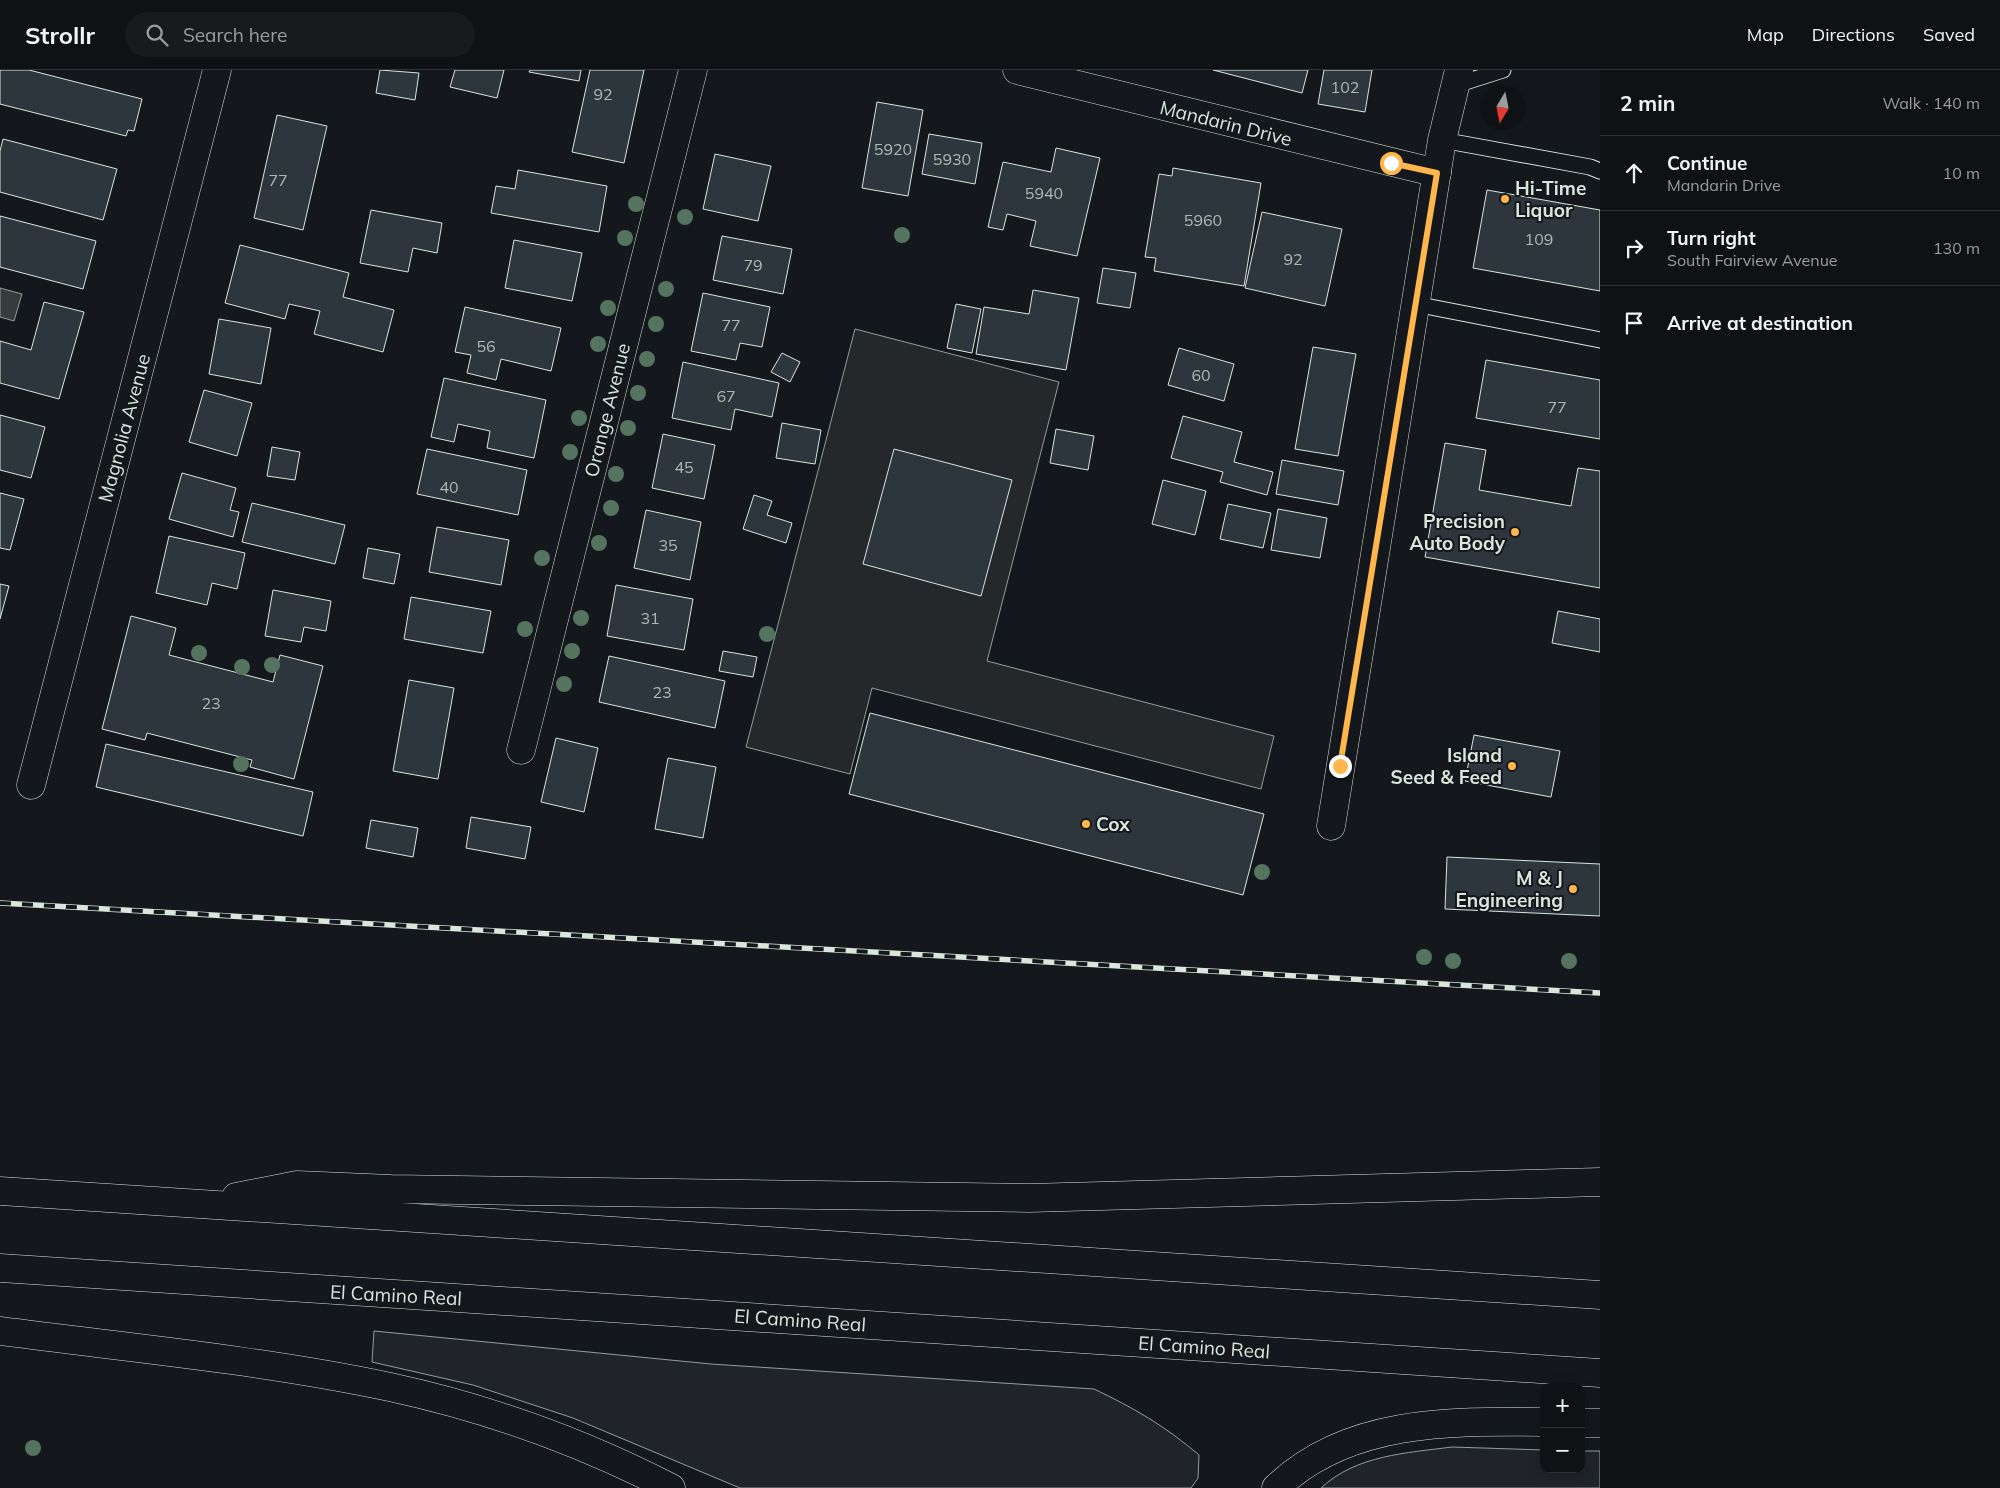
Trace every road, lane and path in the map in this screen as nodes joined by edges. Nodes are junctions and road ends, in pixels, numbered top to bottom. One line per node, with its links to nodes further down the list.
1 (218, 70): 12 (main road, Magnolia Avenue)
2 (694, 70): 11 (main road, Orange Avenue)
3 (1017, 70): 8 (main road, Mandarin Drive)
4 (1504, 70): 5 (lane)
5 (1458, 77): 6 (main road)
6 (1442, 140): 7 (lane); 8 (main road)
7 (1600, 171)
8 (1437, 173): 9 (main road)
9 (1415, 304): 10 (lane); 13 (main road)
10 (1600, 340)
11 (521, 750)
12 (31, 785)
13 (1331, 826)
14 (1600, 1182): 16 (main road)
15 (0, 1191): 16 (main road)
16 (198, 1205): 18 (main road)
17 (0, 1268): 20 (main road, El Camino Real)
18 (1600, 1295)
19 (0, 1331): 25 (main road)
20 (1600, 1373)
21 (1540, 1422): 24 (main road)
22 (1585, 1423): 23 (main road)
23 (1600, 1423)
24 (1281, 1484)
25 (671, 1488)

